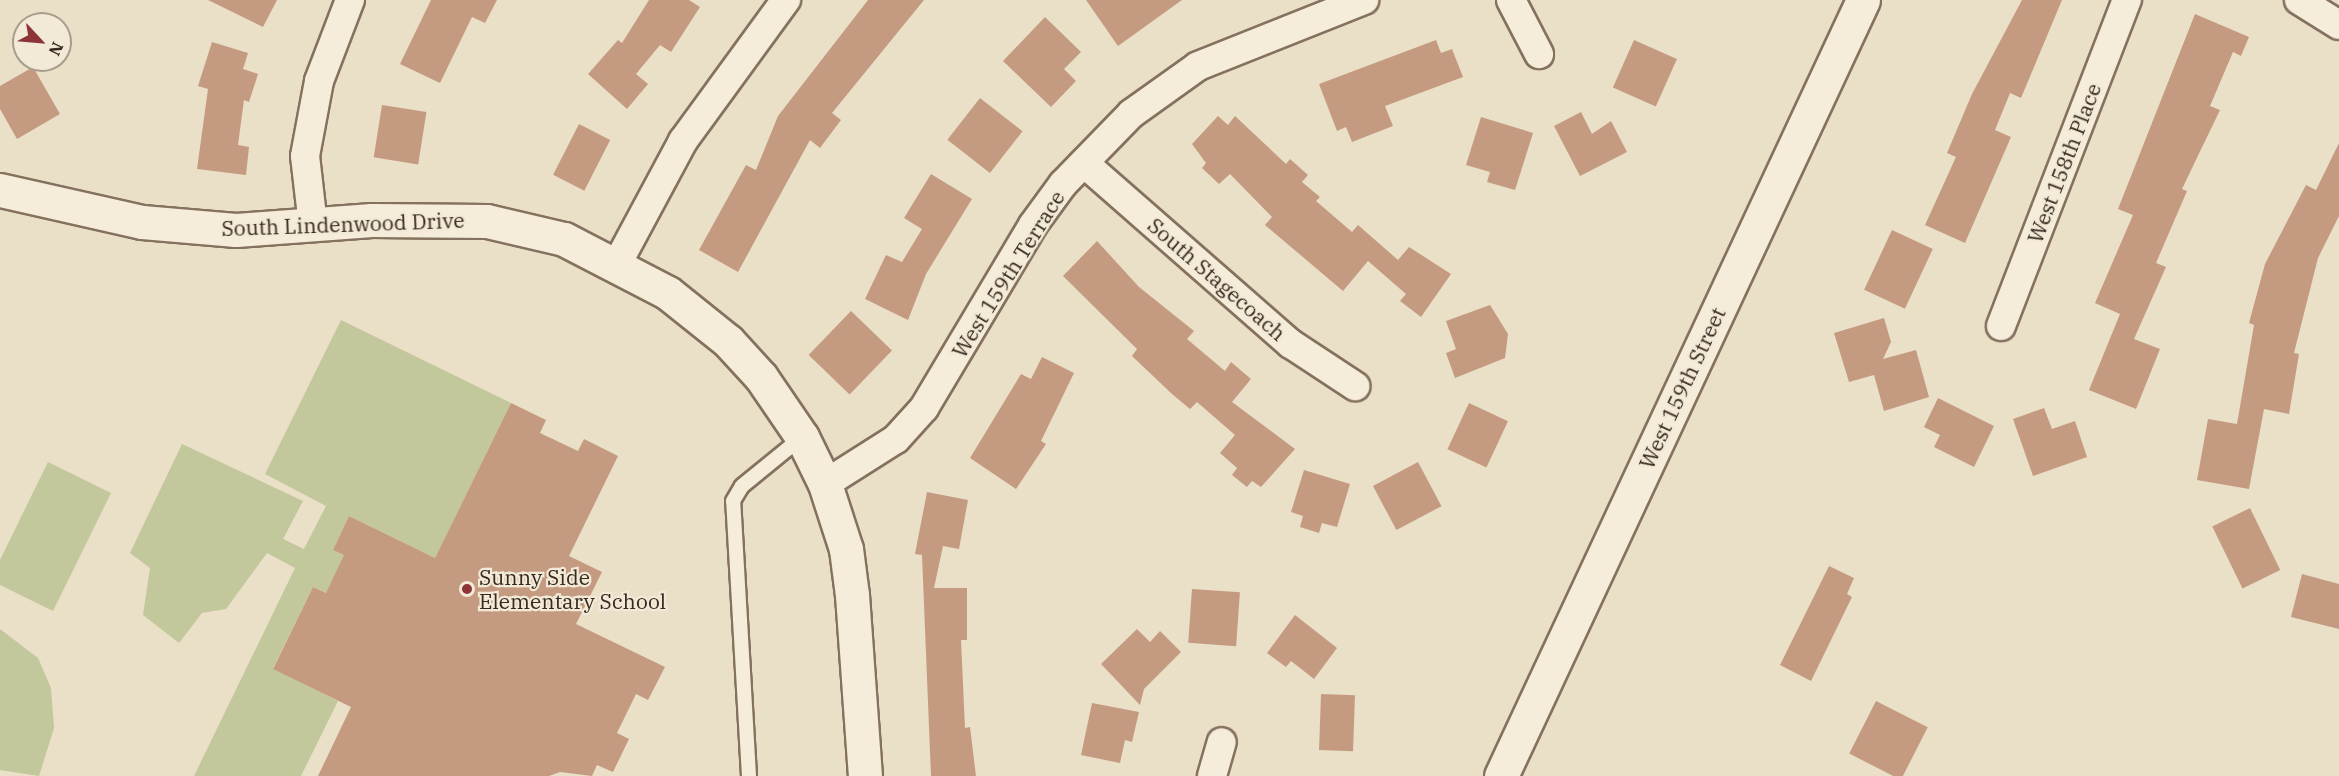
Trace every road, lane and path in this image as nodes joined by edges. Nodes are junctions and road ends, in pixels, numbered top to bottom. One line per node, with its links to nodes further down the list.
1 (350, 0): 12 (street)
2 (786, 0): 13 (street)
3 (1364, 0): 10 (street, West 159th Terrace)
4 (1511, 0): 9 (street)
5 (1863, 0): 22 (street, West 159th Street)
6 (2127, 0): 14 (street, West 158th Place)
7 (2299, 0): 8 (street)
8 (2339, 25)
9 (1539, 54)
10 (1084, 163): 15 (street, South Stagecoach); 17 (street, West 159th Terrace)
11 (0, 190): 12 (street, South Lindenwood Drive)
12 (313, 225): 13 (street, South Lindenwood Drive)
13 (617, 264): 16 (street, South Lindenwood Drive)
14 (2001, 326)
15 (1355, 386)
16 (802, 437): 17 (street, South Lindenwood Drive); 19 (lane)
17 (825, 484): 20 (street, South Lindenwood Drive)
18 (1222, 742): 21 (street)
19 (749, 776)
20 (865, 776)
21 (1212, 776)
22 (1501, 776)

